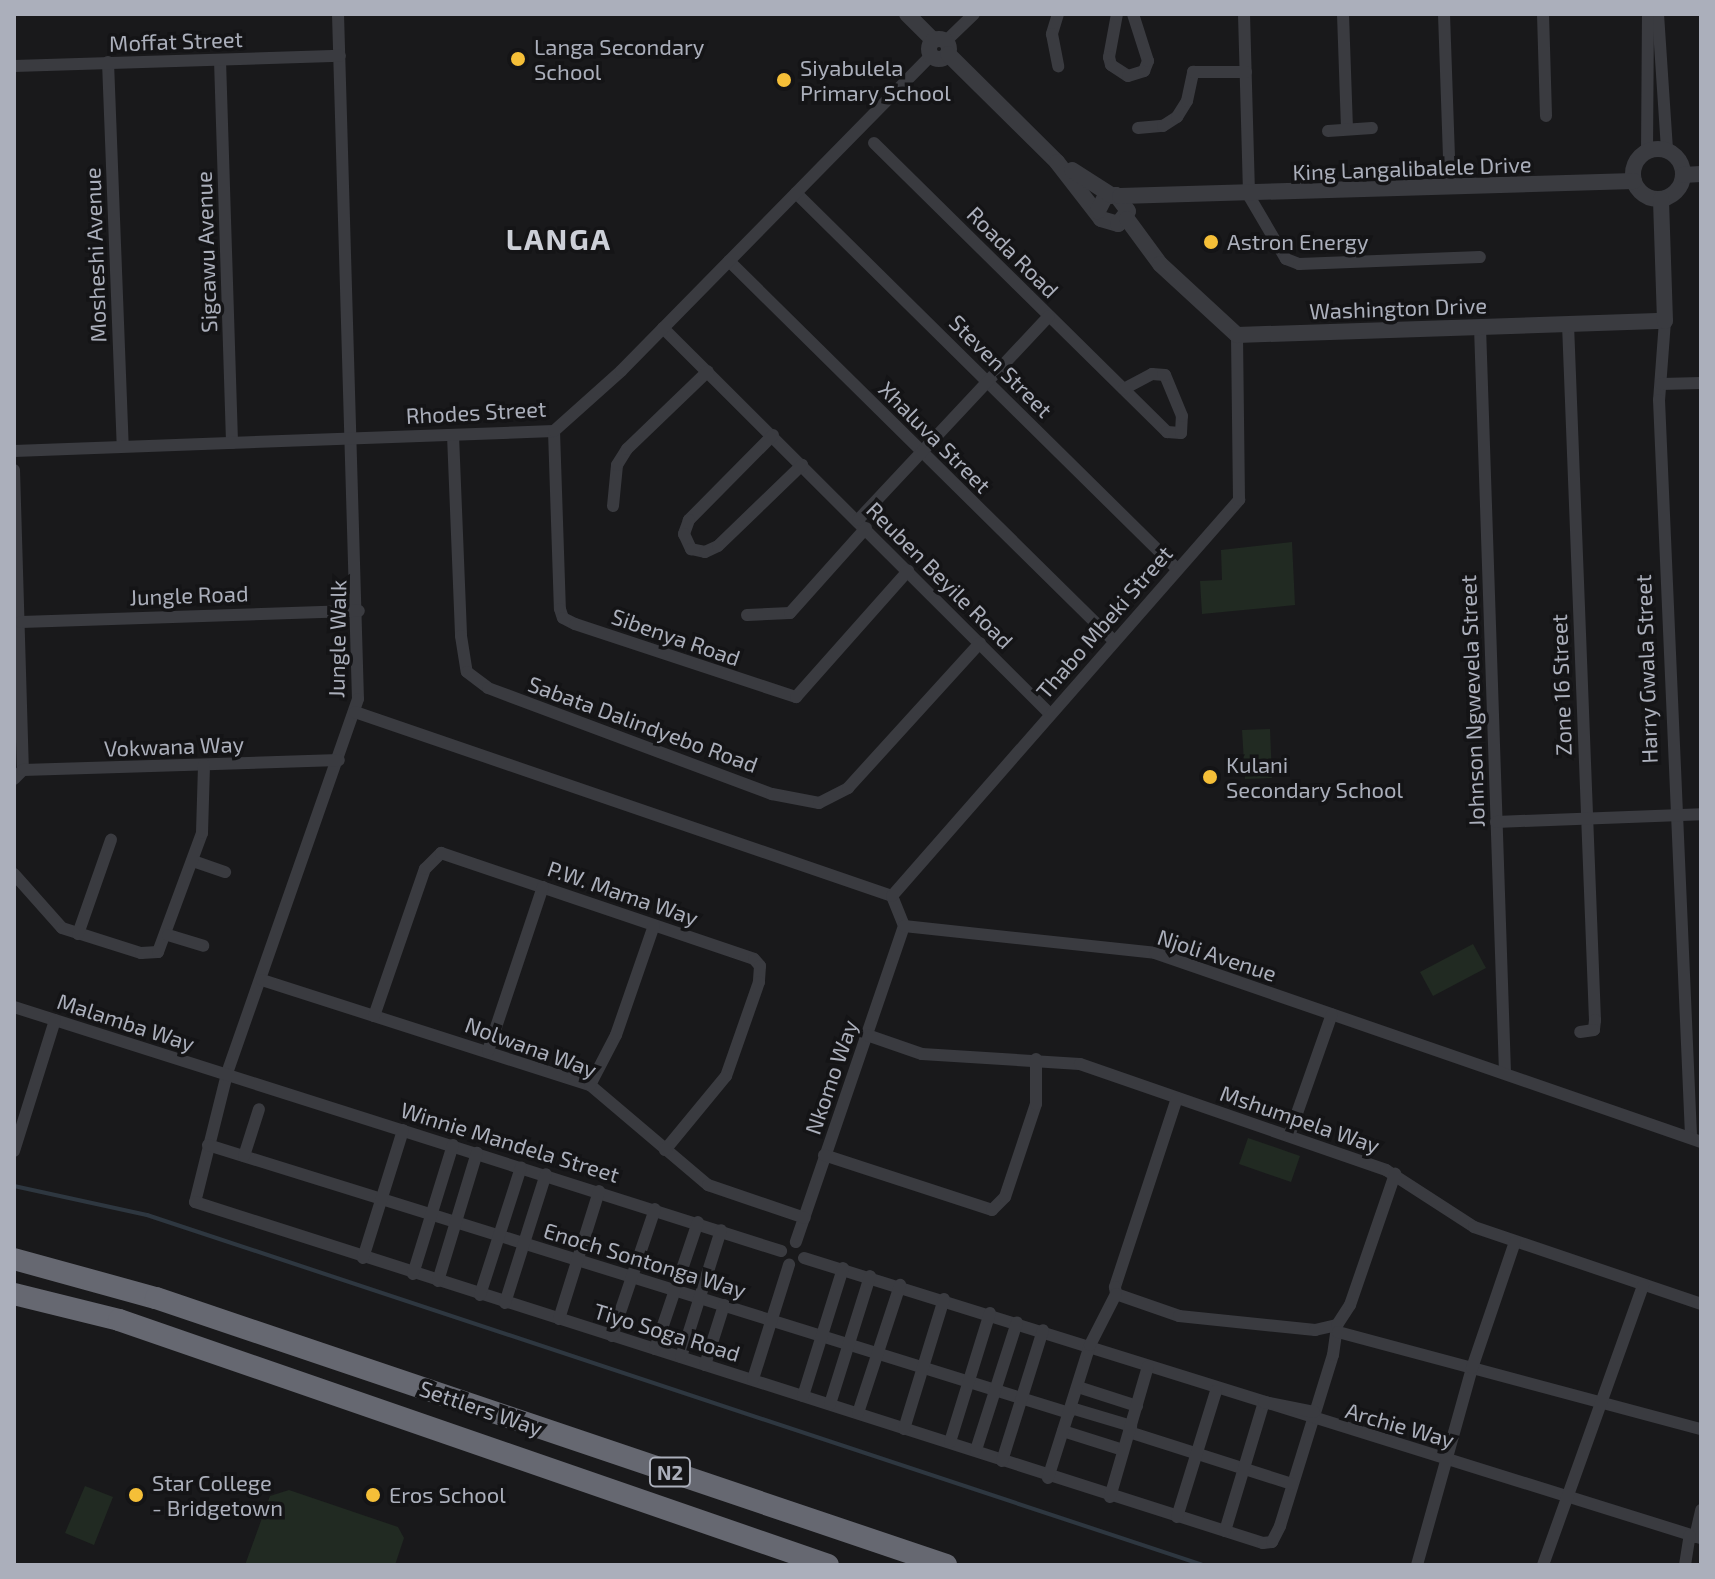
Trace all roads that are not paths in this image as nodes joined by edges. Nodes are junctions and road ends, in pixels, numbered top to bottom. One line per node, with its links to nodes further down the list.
1 (338, 14): 14 (street, Jungle Walk)
2 (907, 14): 13 (street)
3 (974, 14): 13 (street, Rhodes Street)
4 (1058, 14): 18 (street)
5 (1117, 14): 6 (street)
6 (1133, 14)
7 (1244, 14): 19 (street)
8 (1343, 14): 23 (street)
9 (1444, 14): 32 (street)
10 (1543, 14): 20 (street)
11 (1648, 14): 27 (street)
12 (1658, 14): 26 (street)
13 (939, 48): 28 (street); 33 (street, Rhodes Street)
14 (340, 56): 15 (street, Moffat Street); 53 (street, Jungle Walk)
15 (220, 60): 16 (street, Moffat Street); 54 (street, Sigcawu Avenue)
16 (108, 62): 17 (street, Moffat Street); 55 (street, Mosheshi Avenue)
17 (14, 66)
18 (1058, 66)
19 (1246, 72): 21 (street); 34 (street)
20 (1546, 116)
21 (1138, 128)
22 (1372, 128): 23 (street)
23 (1347, 129): 24 (street)
24 (1328, 131)
25 (874, 143): 39 (street, Roada Road)
26 (1667, 151): 27 (street); 30 (street)
27 (1647, 153): 31 (street)
28 (1057, 162): 36 (street); 36 (street)
29 (1701, 174): 30 (street)
30 (1683, 175): 35 (street)
31 (1634, 181): 32 (street, King Langalibalele Drive); 35 (street)
32 (1450, 188): 34 (street, King Langalibalele Drive)
33 (796, 193): 38 (street, Rhodes Street); 46 (street, Steven Street)
34 (1249, 196): 36 (street, King Langalibalele Drive); 37 (street)
35 (1661, 199): 40 (street, Harry Gwala Street)
36 (1120, 209): 44 (street)
37 (1480, 257)
38 (729, 261): 43 (street, Rhodes Street); 57 (street, Xhaluva Street)
39 (1049, 316): 46 (street); 49 (street, Roada Road)
40 (1665, 321): 41 (street, Washington Drive); 48 (street, Harry Gwala Street)
41 (1568, 324): 42 (street, Washington Drive); 78 (street, Zone 16 Street)
42 (1480, 327): 44 (street, Washington Drive); 79 (street, Johnson Ngwevela Street)
43 (663, 328): 45 (street, Reuben Beyile Road); 50 (street, Rhodes Street)
44 (1237, 335): 62 (street, Thabo Mbeki Street)
45 (708, 371): 52 (street, Reuben Beyile Road); 60 (street)
46 (988, 381): 57 (street); 62 (street, Steven Street)
47 (1701, 383): 48 (street)
48 (1661, 384): 77 (street, Harry Gwala Street)
49 (1124, 389): 49 (street, Roada Road)
50 (554, 431): 51 (street, Rhodes Street); 63 (street, Sibenya Road)
51 (453, 435): 53 (street, Rhodes Street); 69 (street, Sabata Dalindyebo Road)
52 (773, 435): 58 (street, Reuben Beyile Road); 58 (street)
53 (353, 438): 54 (street, Rhodes Street); 65 (street, Jungle Walk)
54 (232, 443): 55 (street, Rhodes Street)
55 (123, 446): 56 (street, Rhodes Street)
56 (14, 451)
57 (922, 452): 61 (street); 68 (street, Xhaluva Street)
58 (802, 465): 61 (street, Reuben Beyile Road)
59 (14, 470): 64 (street)
60 (613, 506)
61 (862, 524): 63 (street, Reuben Beyile Road); 66 (street)
62 (1177, 569): 68 (street, Thabo Mbeki Street)
63 (908, 571): 69 (street, Reuben Beyile Road)
64 (17, 591): 67 (street)
65 (359, 611): 67 (street, Jungle Road); 71 (street, Jungle Walk)
66 (747, 615)
67 (21, 622): 70 (street)
68 (1114, 641): 72 (street, Thabo Mbeki Street)
69 (980, 643): 72 (street, Reuben Beyile Road)
70 (18, 665): 75 (street)
71 (355, 712): 73 (street); 85 (street, Jungle Walk)
72 (1050, 714): 85 (street, Thabo Mbeki Street)
73 (339, 760): 74 (street, Vokwana Way); 91 (street)
74 (204, 765): 75 (street, Vokwana Way); 81 (street)
75 (18, 775)
76 (1701, 814): 77 (street)
77 (1678, 815): 78 (street); 107 (street, Harry Gwala Street)
78 (1587, 819): 79 (street); 96 (street, Zone 16 Street)
79 (1496, 822): 100 (street, Johnson Ngwevela Street)
80 (111, 840): 88 (street)
81 (193, 861): 82 (street); 89 (street)
82 (225, 872)
83 (14, 874): 88 (street)
84 (543, 887): 86 (street, P.W. Mama Way); 94 (street, P.W. Mama Way); 98 (street)
85 (892, 896): 87 (street)
86 (654, 925): 102 (street); 110 (street, P.W. Mama Way)
87 (904, 926): 93 (street, Njoli Avenue); 97 (street, Nkomo Way)
88 (78, 934): 89 (street)
89 (168, 935): 90 (street)
90 (203, 946)
91 (262, 980): 94 (street, Nolwana Way); 101 (street)
92 (14, 1007): 95 (street, Malamba Way)
93 (1332, 1014): 100 (street, Njoli Avenue); 106 (street)
94 (374, 1016): 98 (street, Nolwana Way)
95 (55, 1020): 101 (street, Malamba Way); 111 (street)
96 (1580, 1032)
97 (867, 1035): 99 (street, Mshumpela Way); 113 (street, Nkomo Way)
98 (488, 1051): 102 (street, Nolwana Way)
99 (1036, 1059): 103 (street, Mshumpela Way); 113 (street)
100 (1505, 1073): 107 (street, Njoli Avenue)
101 (227, 1074): 105 (street, Winnie Mandela Street); 108 (street, Tiyo Soga Road)
102 (590, 1085): 110 (street, Nolwana Way)
103 (1177, 1098): 106 (street, Mshumpela Way); 145 (street)
104 (259, 1109): 114 (street)
105 (403, 1130): 109 (street, Winnie Mandela Street); 119 (street)
106 (1289, 1136): 117 (street, Mshumpela Way)
107 (1696, 1140)
108 (208, 1145): 114 (street, Enoch Sontonga Way); 131 (street, Tiyo Soga Road)
109 (453, 1145): 112 (street, Winnie Mandela Street); 121 (street)
110 (665, 1150): 122 (street, Nolwana Way)
111 (14, 1151)
112 (477, 1153): 115 (street, Winnie Mandela Street); 123 (street)
113 (824, 1155): 122 (street, Nkomo Way)
114 (244, 1156): 119 (street, Enoch Sontonga Way)
115 (521, 1167): 116 (street, Winnie Mandela Street); 126 (street)
116 (546, 1174): 118 (street, Winnie Mandela Street); 129 (street)
117 (1395, 1174): 128 (street, Mshumpela Way); 156 (street)
118 (599, 1191): 120 (street, Winnie Mandela Street); 134 (street)
119 (382, 1199): 121 (street, Enoch Sontonga Way); 131 (street)
120 (655, 1209): 124 (street, Winnie Mandela Street); 139 (street)
121 (432, 1214): 123 (street, Enoch Sontonga Way); 137 (street)
122 (805, 1218): 127 (street, Nkomo Way)
123 (456, 1222): 126 (street, Enoch Sontonga Way); 140 (street)
124 (698, 1222): 125 (street, Winnie Mandela Street); 143 (street)
125 (721, 1230): 130 (street, Winnie Mandela Street); 147 (street)
126 (499, 1235): 129 (street, Enoch Sontonga Way); 146 (street)
127 (796, 1242): 130 (street); 132 (street)
128 (1515, 1242): 142 (street, Mshumpela Way); 168 (street)
129 (524, 1243): 134 (street, Enoch Sontonga Way); 149 (street)
130 (781, 1251): 135 (street)
131 (363, 1258): 137 (street, Tiyo Soga Road)
132 (804, 1258): 135 (street); 136 (street)
133 (14, 1259): 203 (highway, Settlers Way / N2)
134 (577, 1260): 139 (street, Enoch Sontonga Way); 153 (street)
135 (789, 1265): 154 (street)
136 (843, 1268): 138 (street); 159 (street)
137 (413, 1274): 140 (street, Tiyo Soga Road)
138 (870, 1276): 141 (street); 160 (street)
139 (632, 1277): 143 (street, Enoch Sontonga Way); 158 (street)
140 (438, 1281): 146 (street, Tiyo Soga Road)
141 (900, 1285): 148 (street); 163 (street)
142 (1643, 1285): 150 (street, Mshumpela Way); 176 (street)
143 (675, 1290): 147 (street, Enoch Sontonga Way); 162 (street)
144 (14, 1294): 202 (highway, Settlers Way / N2)
145 (1116, 1294): 156 (street); 161 (street)
146 (480, 1295): 149 (street, Tiyo Soga Road)
147 (700, 1298): 151 (street, Enoch Sontonga Way); 164 (street)
148 (944, 1299): 152 (street); 167 (street)
149 (505, 1303): 153 (street, Tiyo Soga Road)
150 (1701, 1304)
151 (724, 1305): 154 (street, Enoch Sontonga Way); 165 (street)
152 (990, 1313): 155 (street); 170 (street)
153 (559, 1319): 158 (street, Tiyo Soga Road)
154 (772, 1320): 159 (street, Enoch Sontonga Way); 169 (street)
155 (1017, 1322): 157 (street); 172 (street)
156 (1338, 1328): 168 (street); 182 (street)
157 (1043, 1330): 161 (street); 175 (street)
158 (612, 1336): 162 (street, Tiyo Soga Road)
159 (821, 1336): 160 (street, Enoch Sontonga Way); 174 (street)
160 (849, 1344): 163 (street, Enoch Sontonga Way); 177 (street)
161 (1090, 1345): 166 (street, Archie Way); 171 (street)
162 (655, 1349): 164 (street, Tiyo Soga Road)
163 (877, 1353): 167 (street, Enoch Sontonga Way); 181 (street)
164 (681, 1357): 165 (street, Tiyo Soga Road)
165 (705, 1365): 169 (street, Tiyo Soga Road)
166 (1148, 1366): 173 (street, Archie Way); 179 (street)
167 (923, 1367): 170 (street, Enoch Sontonga Way); 183 (street)
168 (1472, 1368): 176 (street); 191 (street)
169 (753, 1379): 174 (street, Tiyo Soga Road)
170 (969, 1382): 172 (street, Enoch Sontonga Way); 187 (street)
171 (1078, 1387): 179 (street); 180 (street)
172 (995, 1390): 175 (street, Enoch Sontonga Way); 188 (street)
173 (1216, 1391): 178 (street, Archie Way); 190 (street)
174 (803, 1396): 177 (street, Tiyo Soga Road)
175 (1022, 1398): 180 (street, Enoch Sontonga Way); 192 (street)
176 (1602, 1403): 185 (street); 197 (street)
177 (830, 1404): 181 (street, Tiyo Soga Road)
178 (1262, 1405): 182 (street, Archie Way); 193 (street)
179 (1137, 1406): 184 (street)
180 (1070, 1410): 184 (street, Enoch Sontonga Way); 186 (street)
181 (858, 1413): 183 (street, Tiyo Soga Road)
182 (1313, 1416): 191 (street, Archie Way); 195 (street)
183 (904, 1429): 187 (street, Tiyo Soga Road)
184 (1130, 1429): 189 (street); 190 (street, Enoch Sontonga Way)
185 (1701, 1429)
186 (1063, 1431): 189 (street); 194 (street)
187 (950, 1442): 188 (street, Tiyo Soga Road)
188 (976, 1450): 192 (street, Tiyo Soga Road)
189 (1123, 1450): 196 (street)
190 (1196, 1454): 193 (street, Enoch Sontonga Way); 199 (street)
191 (1445, 1459): 197 (street, Archie Way); 204 (street)
192 (1002, 1461): 194 (street, Tiyo Soga Road)
193 (1244, 1470): 195 (street, Enoch Sontonga Way); 200 (street)
194 (1048, 1478): 196 (street, Tiyo Soga Road)
195 (1292, 1484): 200 (street, Tiyo Soga Road)
196 (1110, 1497): 199 (street, Tiyo Soga Road)
197 (1567, 1498): 201 (street, Archie Way); 205 (street)
198 (1701, 1510): 201 (street)
199 (1177, 1517): 200 (street, Tiyo Soga Road)
200 (1225, 1531)
201 (1695, 1537): 206 (street)
202 (828, 1565)
203 (946, 1565)
204 (1417, 1565)
205 (1543, 1565)
206 (1685, 1565)

